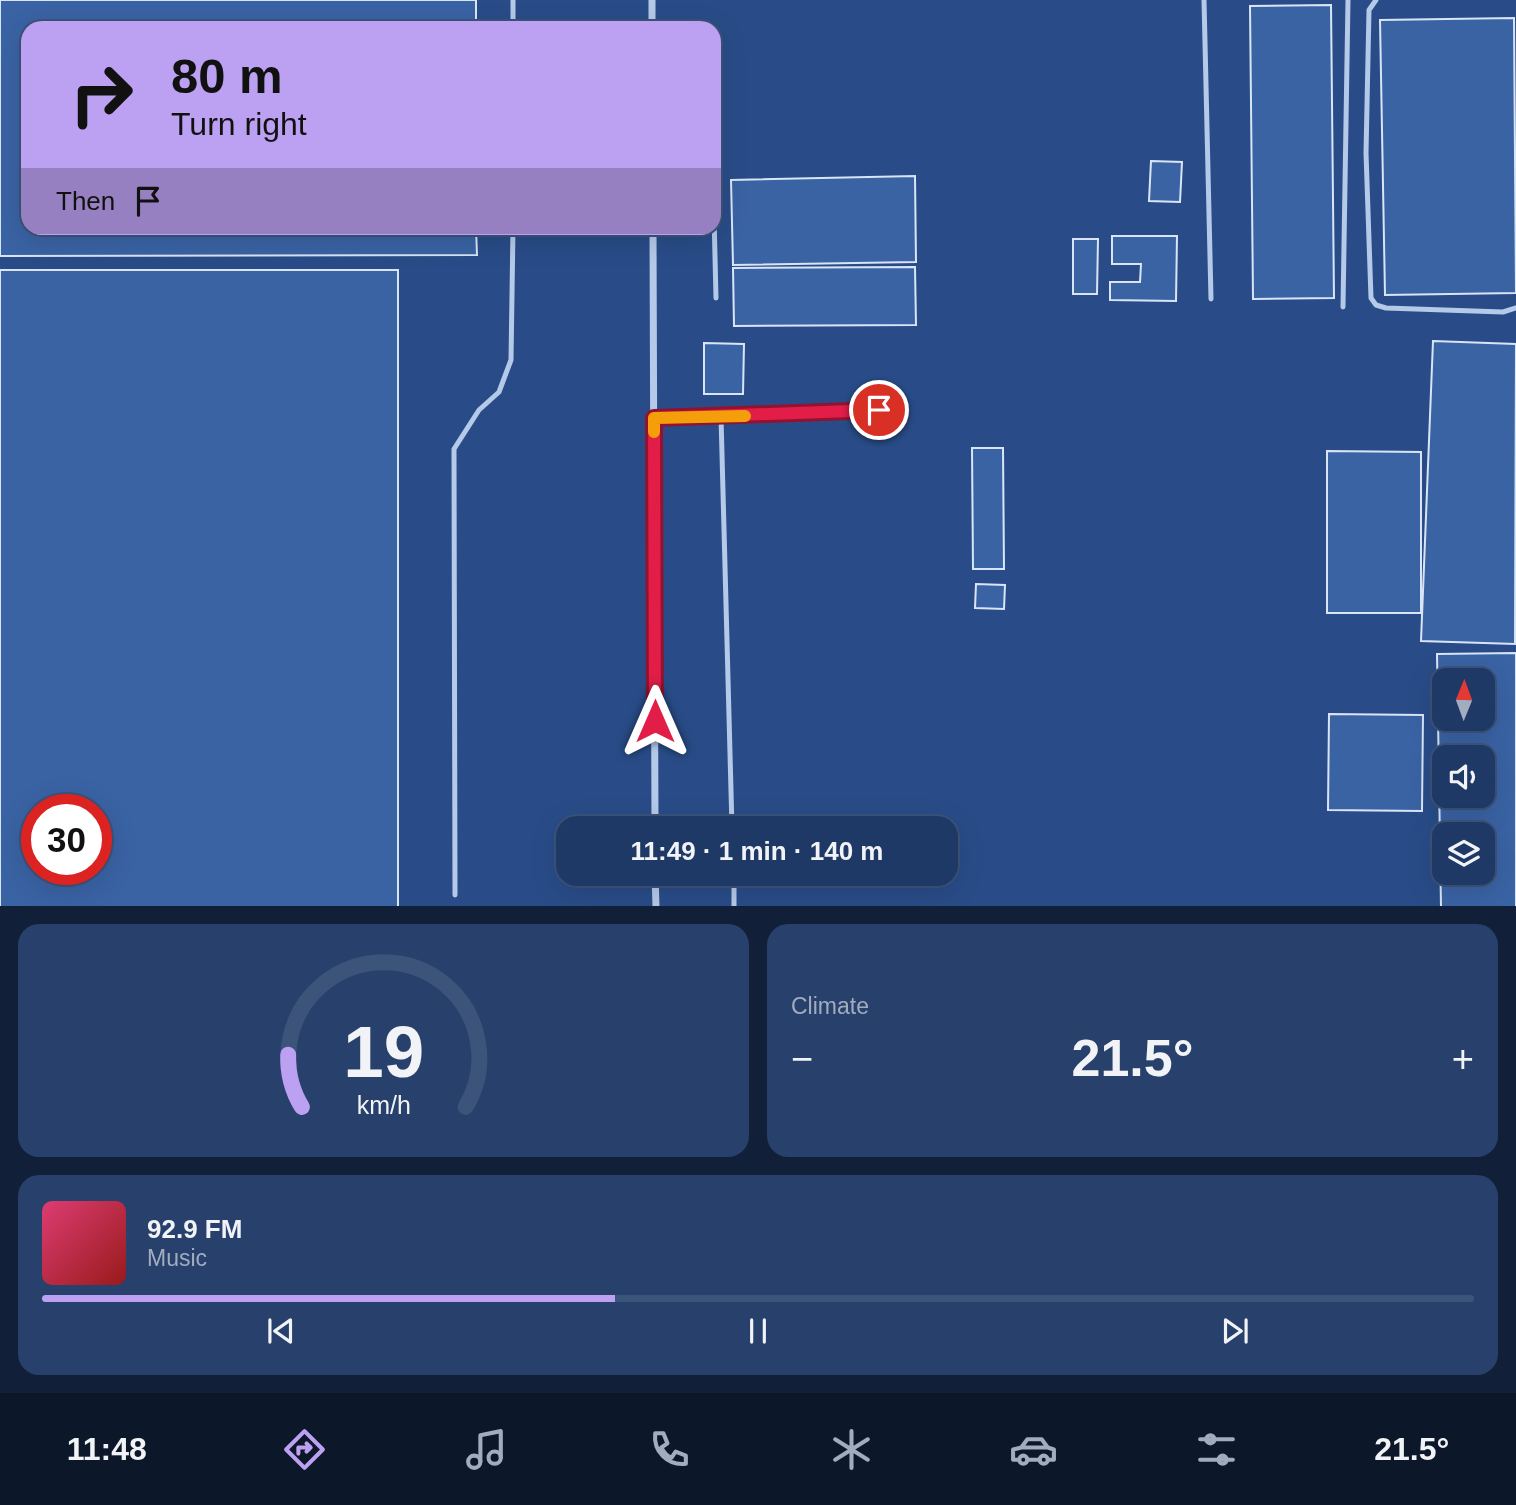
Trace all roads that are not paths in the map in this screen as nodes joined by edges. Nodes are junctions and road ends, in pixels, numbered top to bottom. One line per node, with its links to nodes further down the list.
1 (513, 0): 6 (lane)
2 (652, 0): 7 (street)
3 (1204, 0): 12 (lane)
4 (1348, 0): 13 (lane)
5 (1376, 0): 14 (lane)
6 (513, 21)
7 (652, 21)
8 (513, 235): 22 (lane)
9 (653, 235): 17 (street)
10 (714, 235): 11 (lane)
11 (716, 298)
12 (1211, 299)
13 (1343, 307)
14 (1516, 308)
15 (879, 410): 16 (lane)
16 (721, 417): 17 (lane); 19 (lane)
17 (654, 418): 18 (street)
18 (655, 816)
19 (732, 816)
20 (656, 886): 23 (street)
21 (734, 886): 24 (lane)
22 (455, 895)
23 (656, 906)
24 (734, 906)

